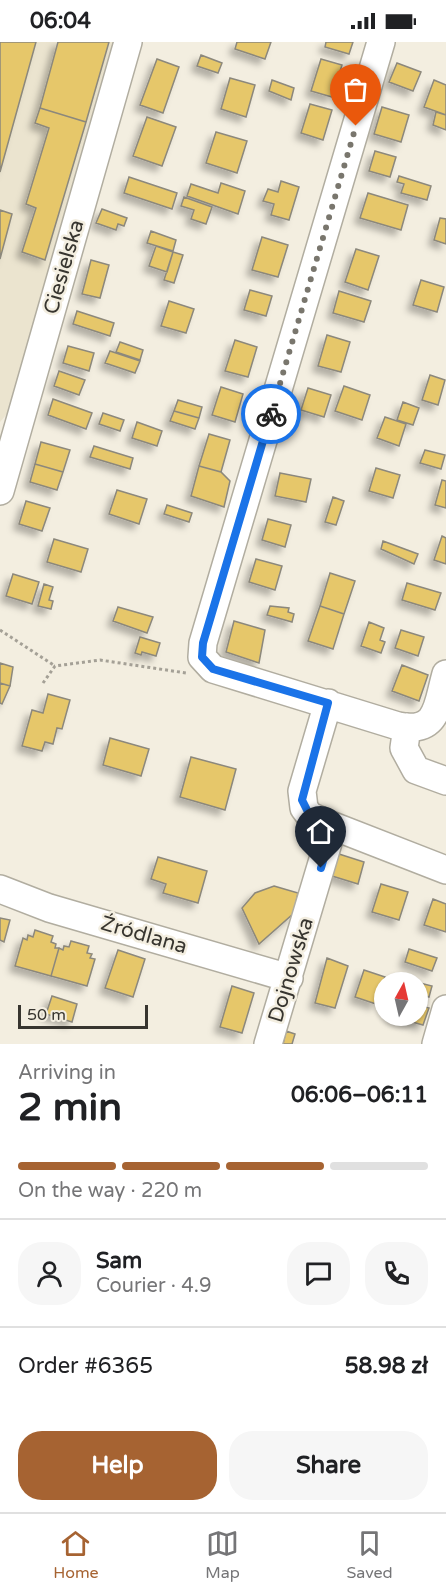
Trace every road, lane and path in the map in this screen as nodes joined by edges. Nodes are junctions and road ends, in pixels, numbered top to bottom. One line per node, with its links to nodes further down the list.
1 (128, 42): 3 (street, Ciesielska)
2 (381, 42): 9 (street)
3 (0, 491)
4 (0, 630): 5 (path)
5 (55, 666): 6 (path); 8 (path)
6 (186, 673)
7 (446, 674): 10 (street)
8 (43, 683)
9 (328, 703): 10 (street); 12 (street)
10 (407, 727): 11 (street)
11 (446, 781)
12 (333, 826): 13 (street); 15 (street, Dojnowska)
13 (446, 870)
14 (0, 889): 15 (street, Źródlana)
15 (289, 978): 17 (street, Dojnowska)
16 (446, 1009): 18 (street)
17 (268, 1044)
18 (436, 1044)

